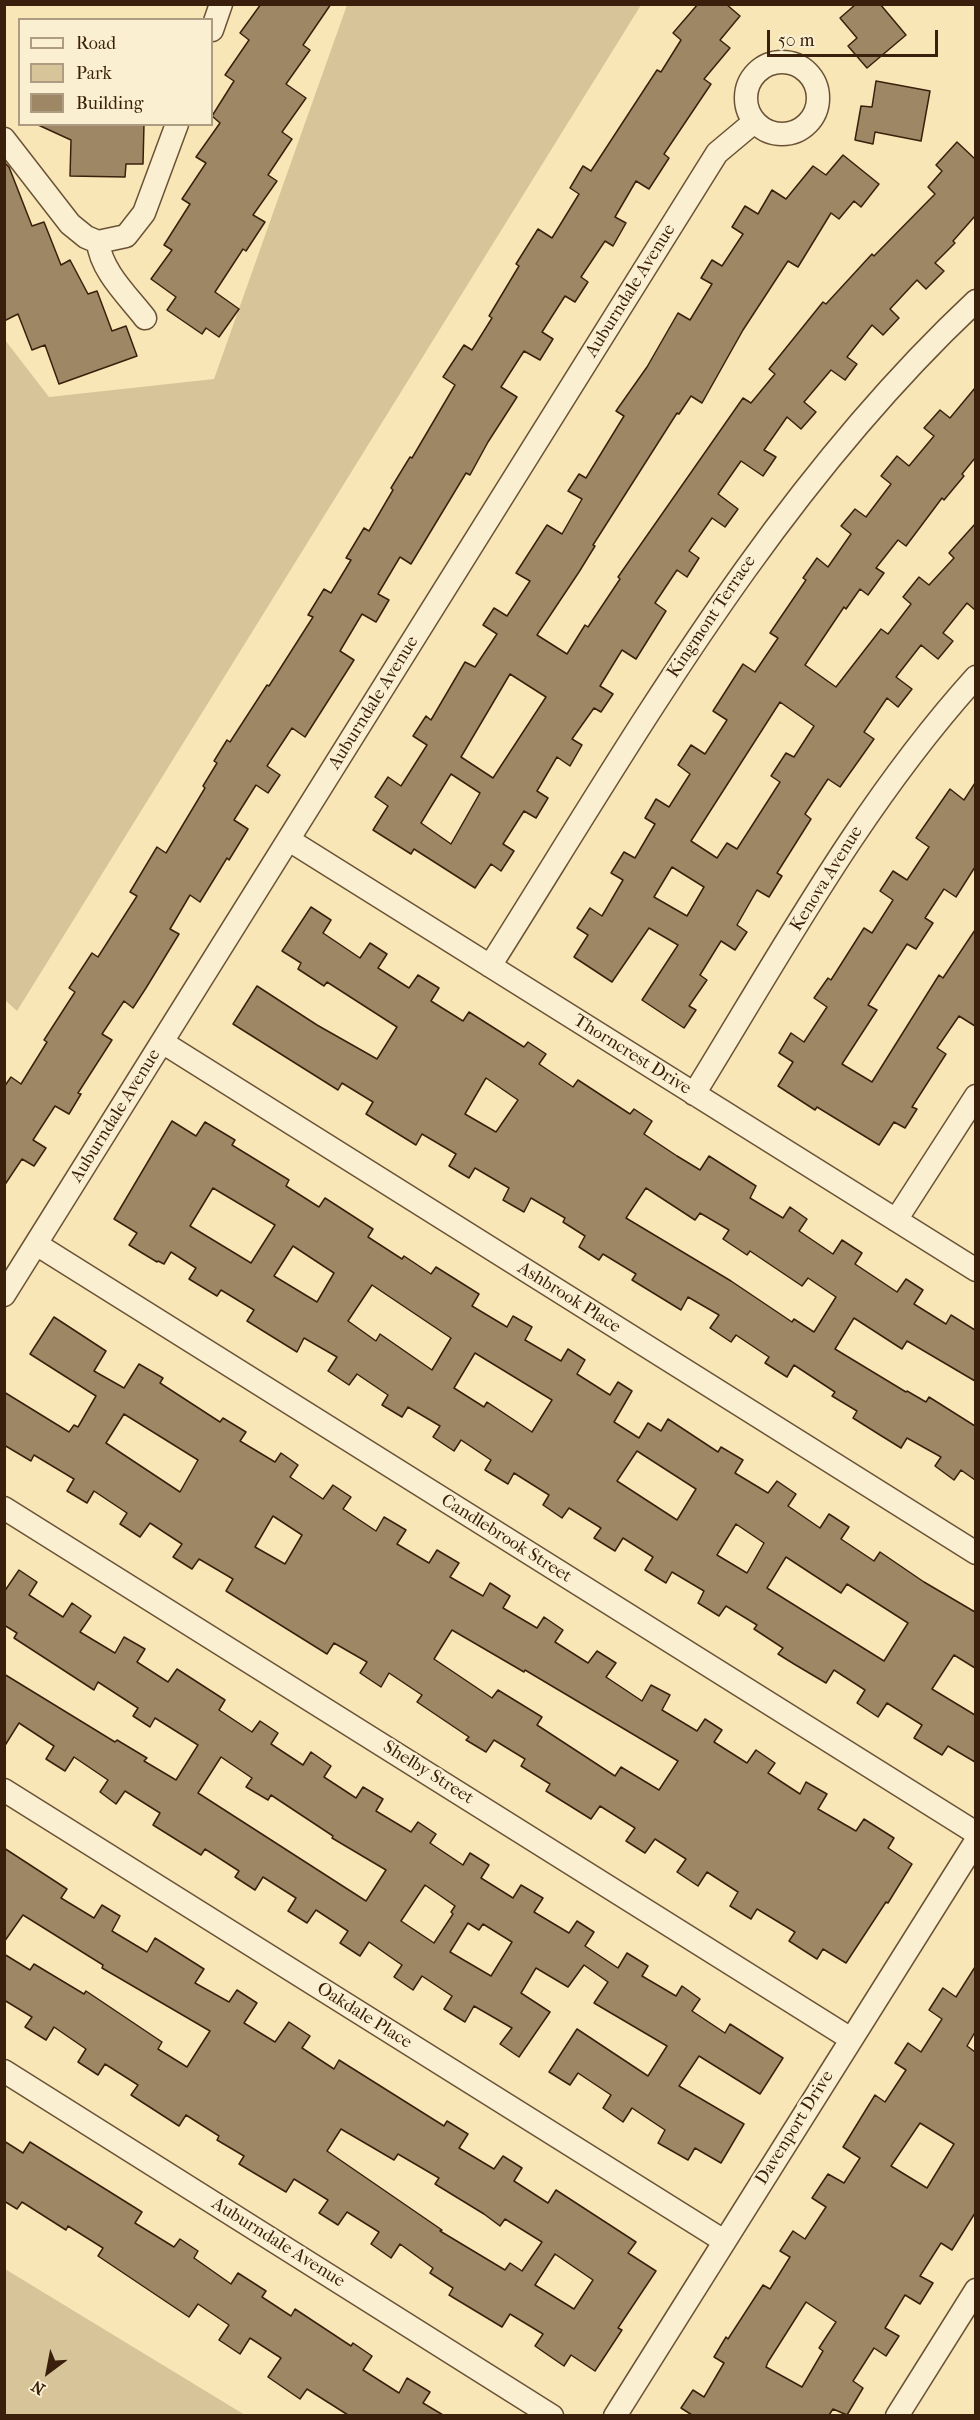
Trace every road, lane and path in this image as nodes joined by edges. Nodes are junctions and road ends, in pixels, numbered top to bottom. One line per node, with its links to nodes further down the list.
1 (220, 4): 2 (street)
2 (213, 27)
3 (754, 122): 10 (street, Auburndale Avenue)
4 (176, 126): 6 (street)
5 (4, 140): 6 (street)
6 (98, 242): 8 (street)
7 (975, 300): 11 (street, Kingmont Terrace)
8 (145, 318)
9 (975, 677): 13 (street, Kenova Avenue)
10 (288, 840): 11 (street, Thorncrest Drive); 12 (street, Auburndale Avenue)
11 (490, 966): 13 (street, Thorncrest Drive)
12 (162, 1042): 16 (street, Auburndale Avenue); 20 (street, Ashbrook Place)
13 (694, 1094): 15 (street, Thorncrest Drive)
14 (975, 1096): 15 (street)
15 (896, 1220): 17 (street, Thorncrest Drive)
16 (36, 1244): 18 (street, Auburndale Avenue); 22 (street, Candlebrook Street)
17 (975, 1270)
18 (4, 1295)
19 (4, 1508): 24 (street, Shelby Street)
20 (975, 1553)
21 (4, 1790): 26 (street, Oakdale Place)
22 (975, 1833)
23 (975, 1841): 24 (street, Davenport Drive)
24 (851, 2039): 26 (street, Davenport Drive)
25 (4, 2071): 28 (street, Auburndale Avenue)
26 (724, 2241): 29 (street, Davenport Drive)
27 (975, 2290): 30 (street)
28 (552, 2415)
29 (615, 2415)
30 (897, 2415)

